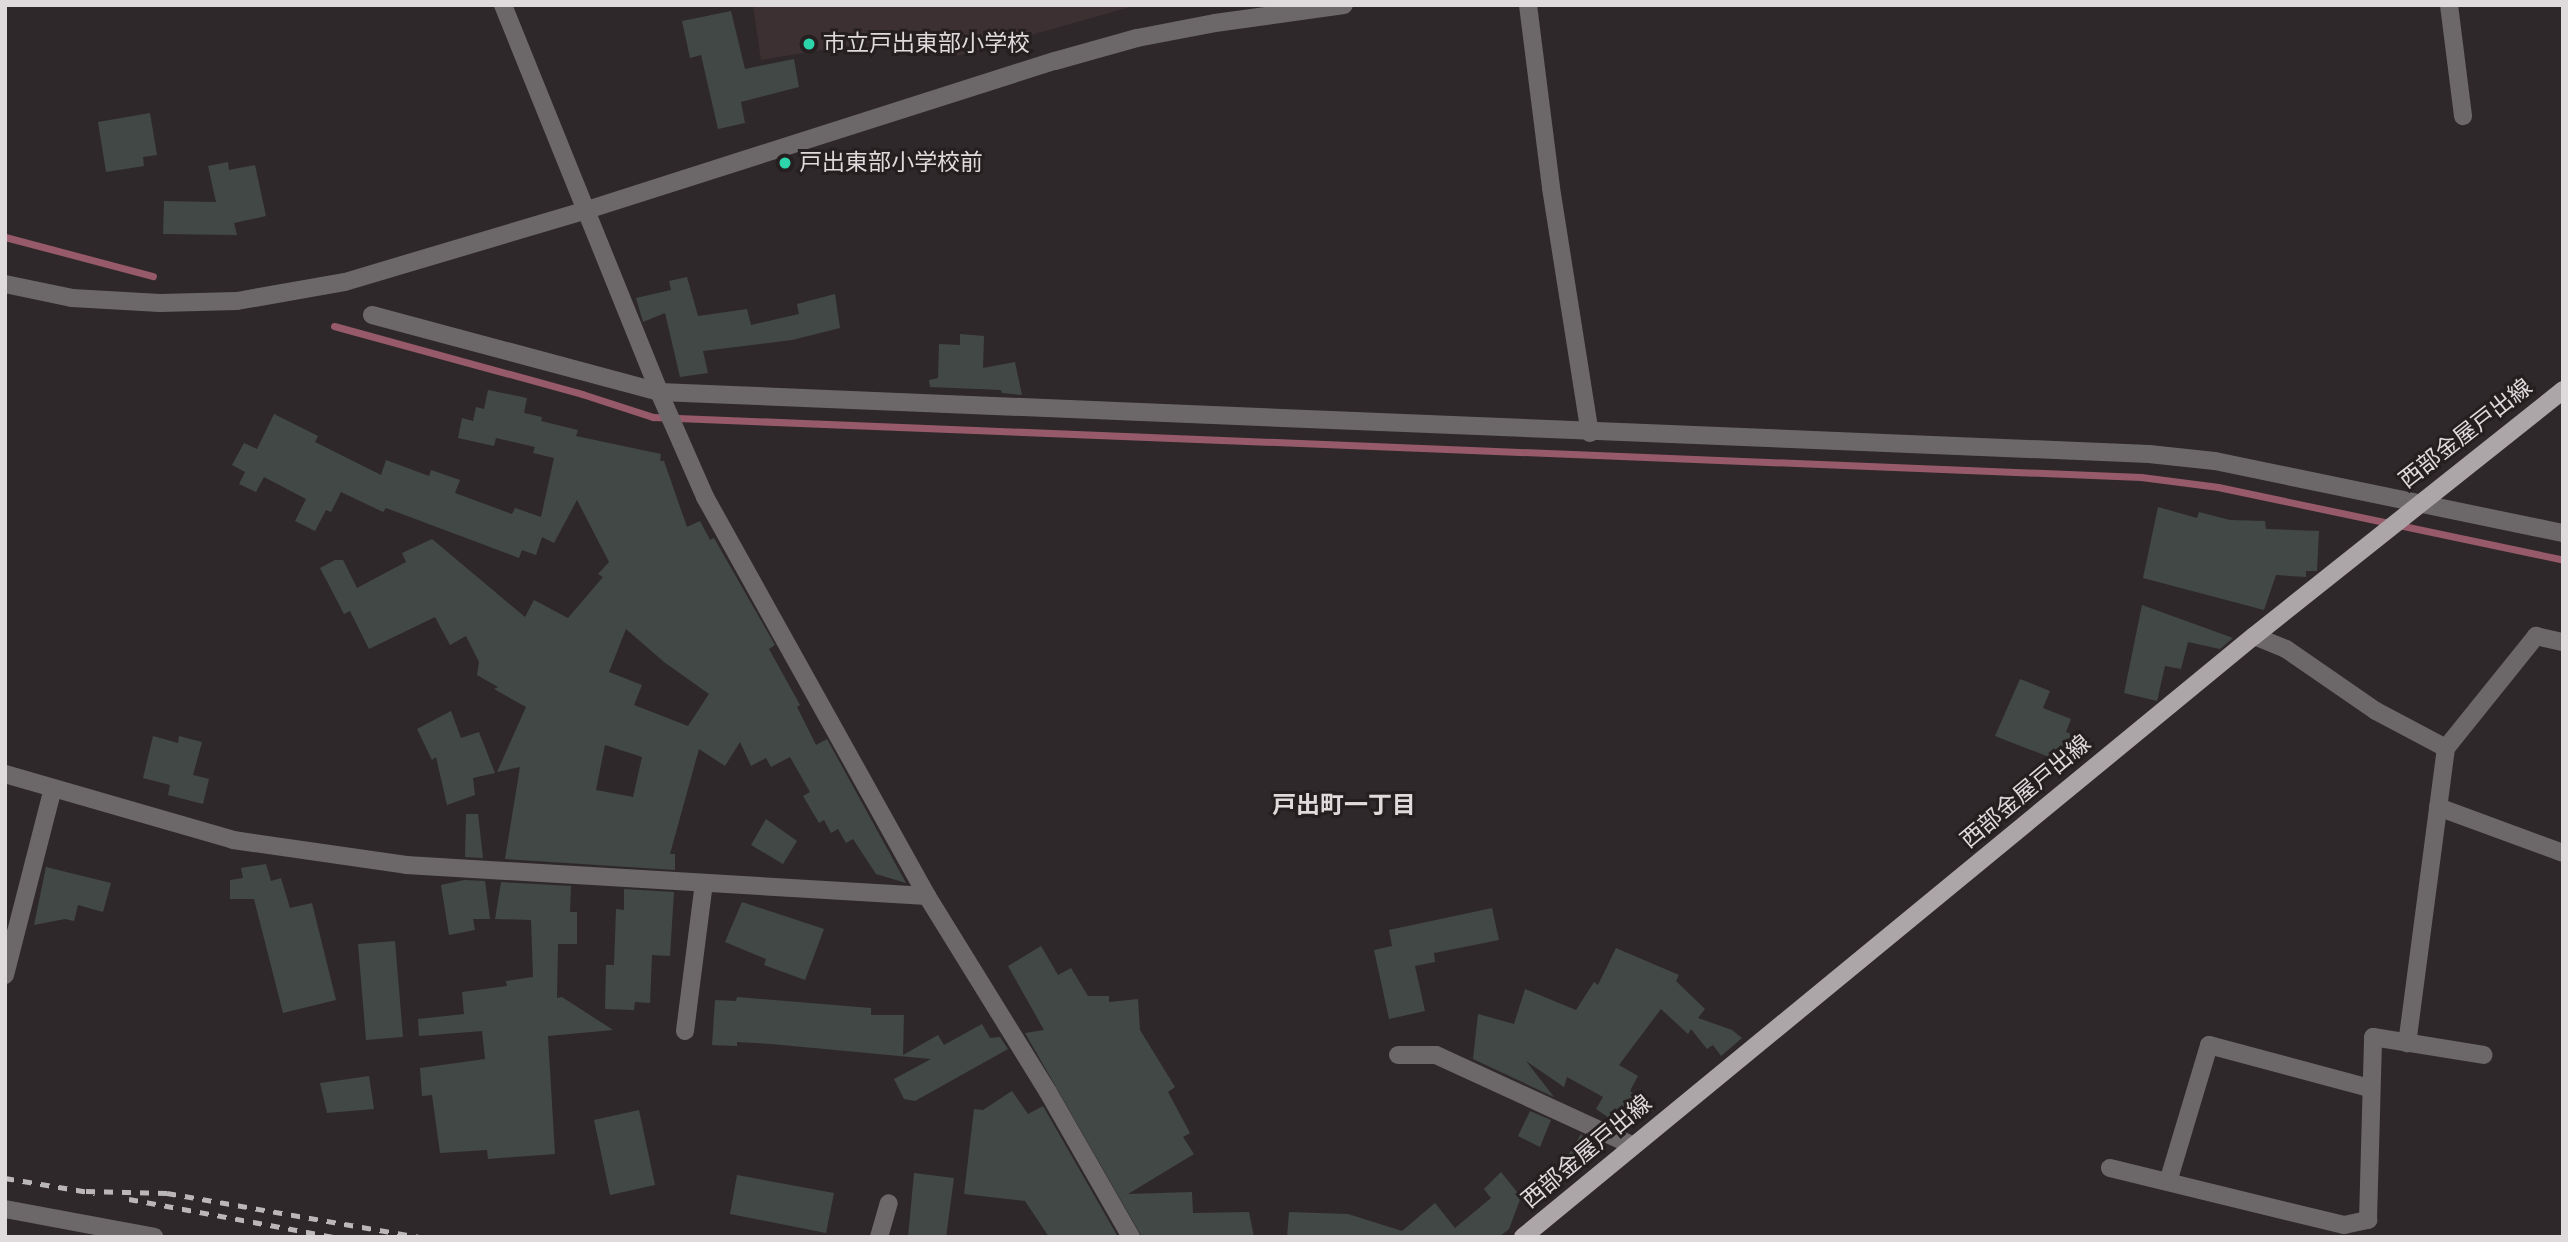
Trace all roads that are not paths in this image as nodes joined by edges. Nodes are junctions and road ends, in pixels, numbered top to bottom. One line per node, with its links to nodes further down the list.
1 (503, 5): 6 (street)
2 (1345, 5): 6 (street)
3 (1528, 5): 11 (street)
4 (2449, 5): 5 (street)
5 (2463, 116)
6 (587, 211): 7 (street); 10 (street)
7 (5, 284)
8 (372, 315): 10 (street)
9 (2563, 390): 12 (main road, 西部金屋戸出線)
10 (663, 400): 11 (street); 22 (street)
11 (1590, 433): 12 (street)
12 (2417, 505): 13 (street); 14 (main road, 西部金屋戸出線)
13 (2563, 533)
14 (2254, 636): 16 (street); 29 (main road, 西部金屋戸出線)
15 (2563, 642): 16 (street)
16 (2446, 748): 19 (street)
17 (5, 774): 18 (street)
18 (53, 788): 21 (street); 23 (street)
19 (2438, 807): 20 (street); 25 (street)
20 (2563, 853)
21 (704, 883): 22 (street); 24 (street)
22 (928, 896): 36 (street)
23 (5, 975)
24 (685, 1031)
25 (2407, 1043): 27 (street); 28 (street)
26 (1398, 1055): 29 (street)
27 (2484, 1055)
28 (2370, 1088): 31 (street); 31 (street)
29 (1632, 1145): 37 (main road, 西部金屋戸出線)
30 (2110, 1168): 31 (street)
31 (2168, 1182)
32 (889, 1203): 35 (street)
33 (5, 1209): 34 (street)
34 (154, 1237)
35 (879, 1237)
36 (1131, 1237)
37 (1523, 1237)

